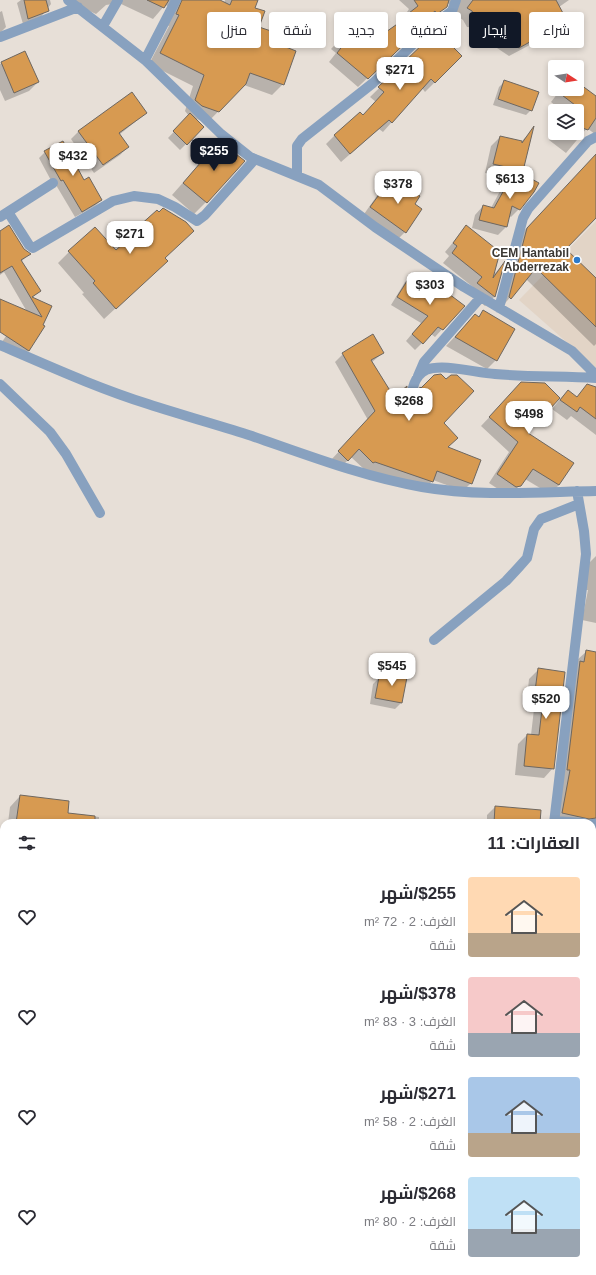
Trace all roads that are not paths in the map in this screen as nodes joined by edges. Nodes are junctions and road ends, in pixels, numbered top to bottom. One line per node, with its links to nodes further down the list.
1 (68, 0): 5 (street)
2 (118, 0): 6 (street)
3 (176, 0): 8 (street)
4 (456, 0): 11 (street)
5 (78, 7): 6 (street); 7 (street)
6 (102, 26): 8 (street)
7 (0, 37)
8 (145, 60): 10 (street)
9 (596, 137): 15 (street)
10 (255, 159): 11 (street); 13 (street)
11 (297, 176): 14 (street)
12 (53, 183): 13 (street)
13 (4, 214)
14 (481, 297): 15 (street); 18 (street)
15 (499, 308): 17 (street)
16 (0, 345): 21 (street)
17 (596, 376): 18 (street)
18 (418, 377): 20 (street)
19 (0, 384): 24 (street)
20 (411, 401)
21 (577, 491): 22 (street); 23 (street)
22 (596, 491)
23 (579, 504): 25 (street); 26 (street)
24 (100, 513)
25 (434, 640)
26 (554, 819)
27 (596, 1210): 28 (street)
28 (596, 1236)

